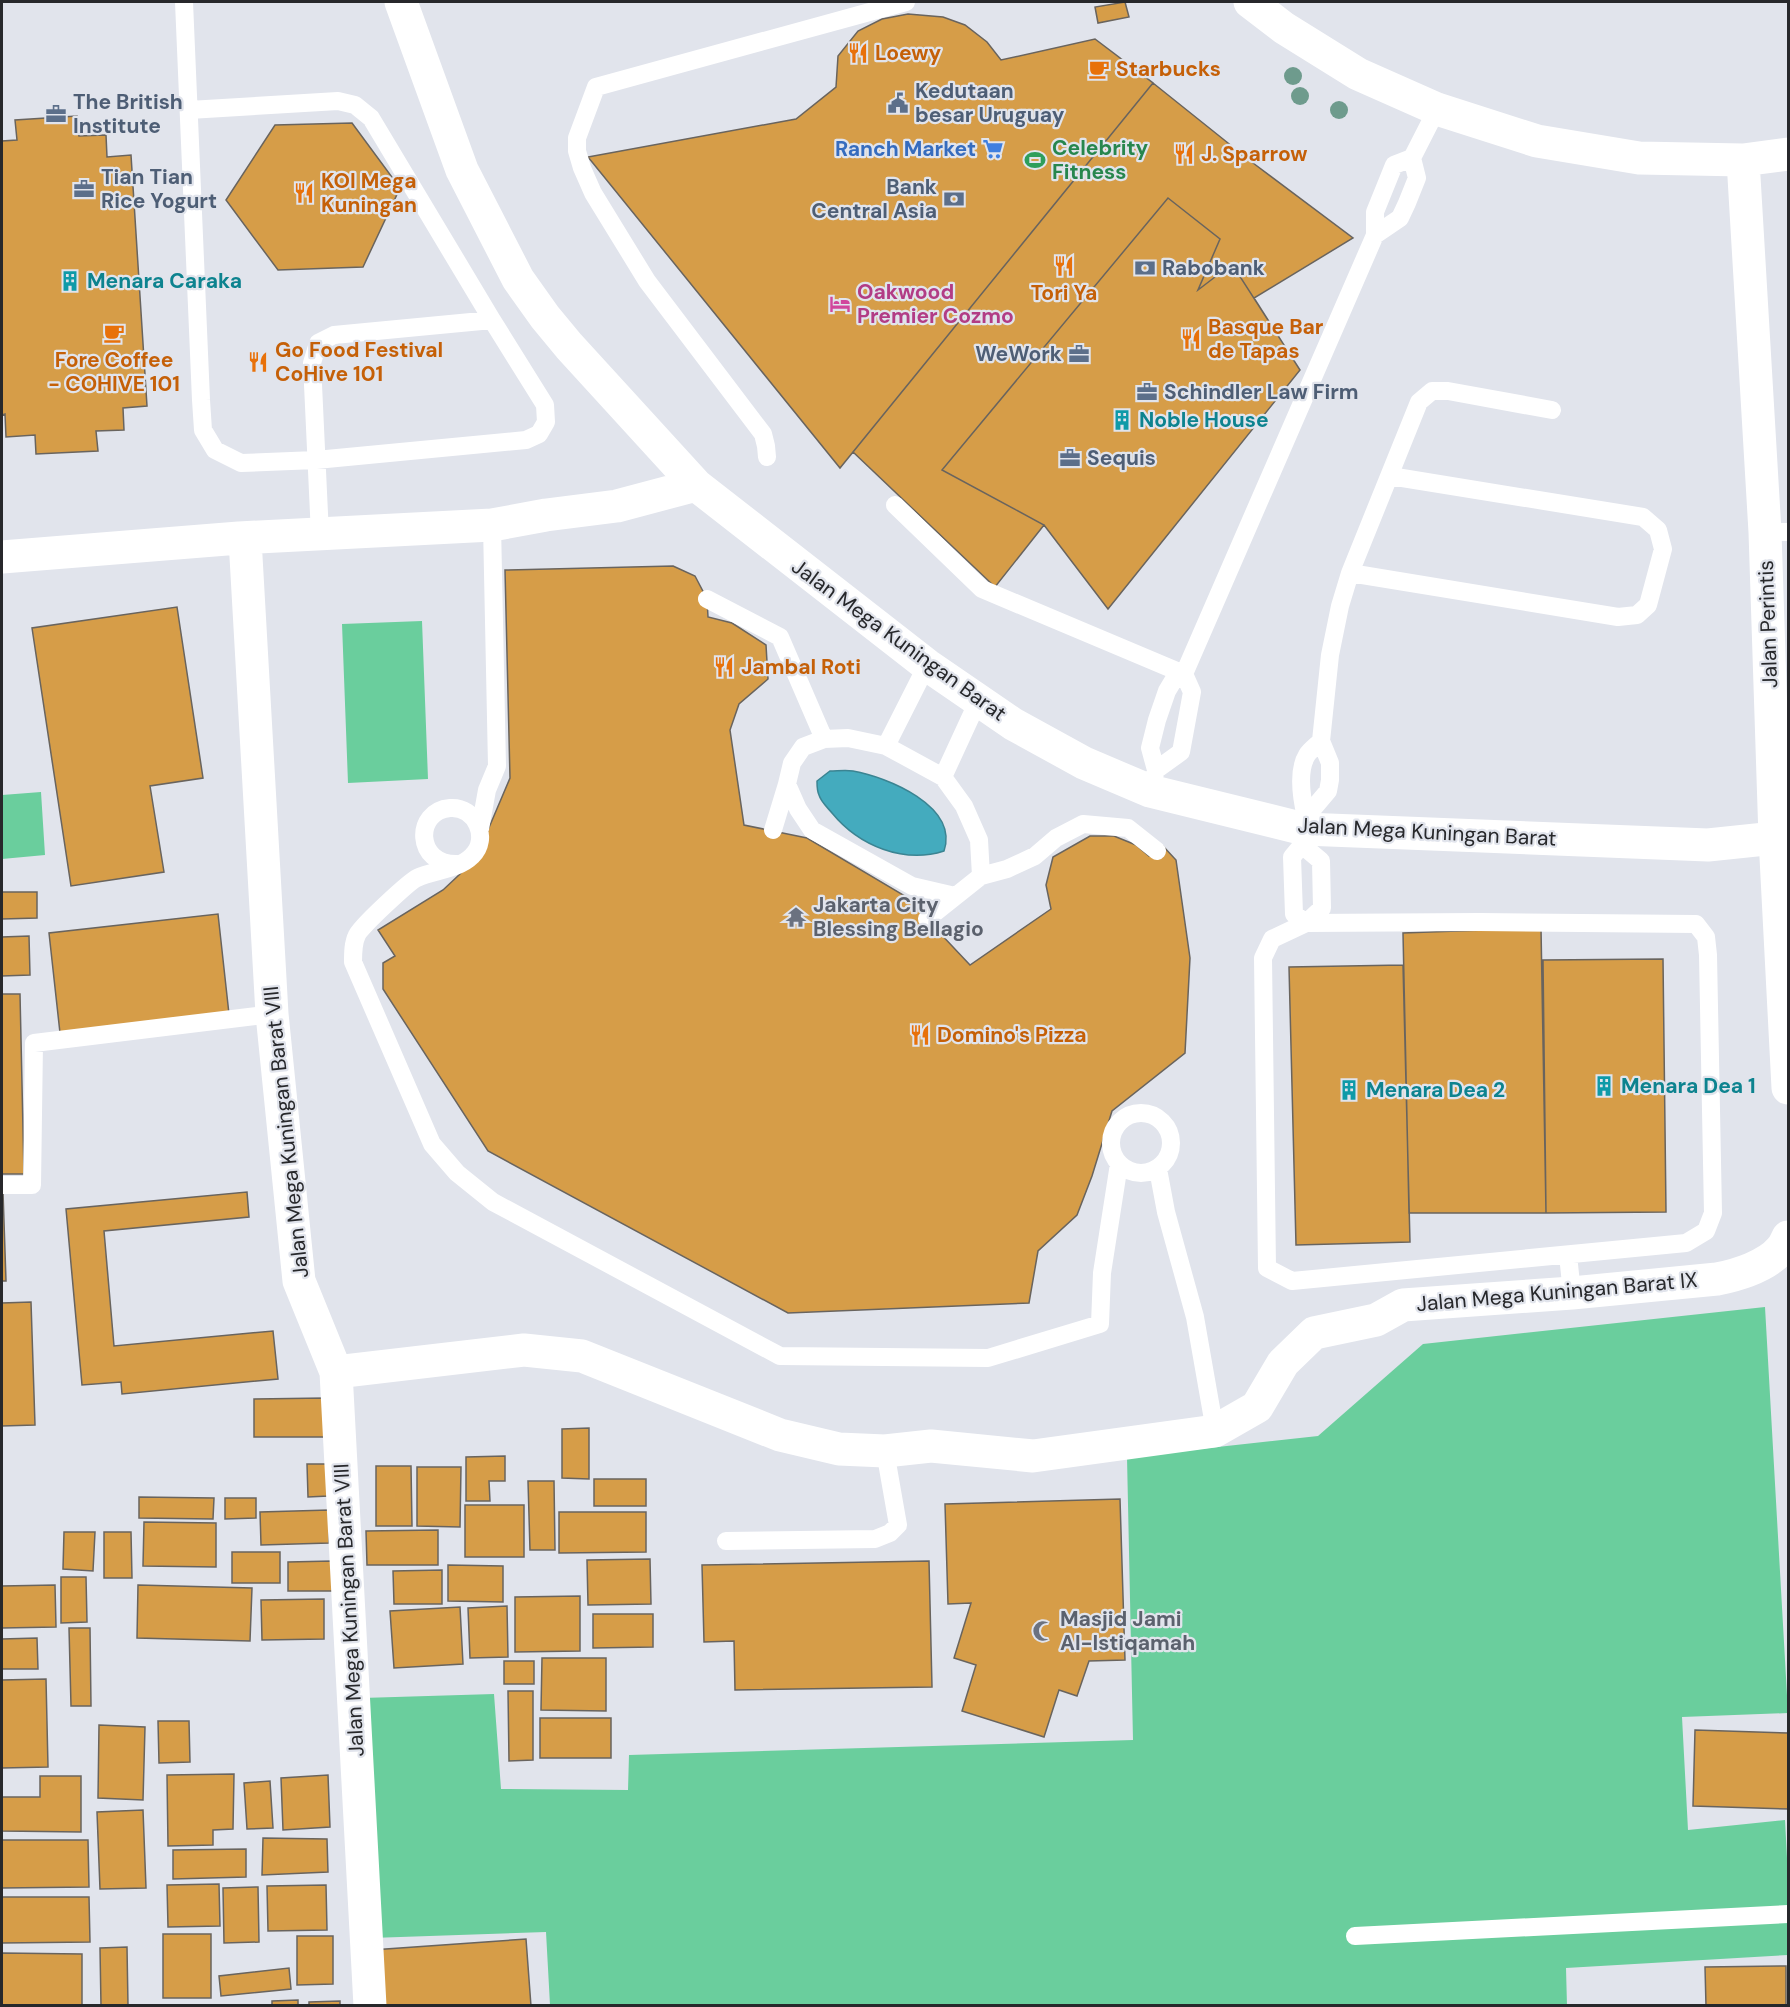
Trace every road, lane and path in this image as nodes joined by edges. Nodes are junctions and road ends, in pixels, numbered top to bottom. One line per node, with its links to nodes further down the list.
1 (401, 2): 16 (street, Jalan Mega Kuningan Barat)
2 (906, 2): 13 (lane)
3 (1250, 2): 6 (street)
4 (184, 9): 5 (lane)
5 (189, 110): 11 (lane); 14 (lane)
6 (1437, 110): 8 (lane); 9 (street)
7 (1788, 154): 9 (street)
8 (1412, 158): 10 (lane); 10 (lane)
9 (1743, 160): 19 (street, Jalan Perintis)
10 (1375, 235): 26 (lane)
11 (492, 320): 14 (lane); 14 (lane)
12 (1552, 410): 15 (lane)
13 (766, 457)
14 (316, 460): 20 (lane)
15 (1389, 476): 23 (lane); 23 (lane)
16 (696, 485): 18 (street); 25 (street, Jalan Mega Kuningan Barat)
17 (895, 505): 26 (lane)
18 (492, 525): 20 (street); 34 (lane)
19 (1783, 532): 39 (street, Jalan Perintis)
20 (320, 535): 21 (street)
21 (245, 539): 22 (street); 48 (street, Jalan Mega Kuningan Barat VIII)
22 (2, 557)
23 (1350, 573): 29 (lane)
24 (707, 599): 28 (lane)
25 (927, 665): 27 (street, Jalan Mega Kuningan Barat); 30 (lane)
26 (1184, 674): 32 (lane); 32 (lane)
27 (978, 701): 31 (lane); 32 (street, Jalan Mega Kuningan Barat)
28 (824, 739): 30 (lane); 33 (lane)
29 (1321, 741): 38 (lane); 38 (lane)
30 (886, 746): 31 (lane)
31 (943, 777): 43 (lane)
32 (1153, 781): 38 (street, Jalan Mega Kuningan Barat)
33 (788, 784): 37 (lane); 45 (lane)
34 (486, 790): 35 (lane); 36 (lane)
35 (453, 807): 36 (lane); 40 (lane)
36 (480, 829): 42 (lane)
37 (773, 830)
38 (1304, 830): 39 (street, Jalan Mega Kuningan Barat); 47 (lane); 47 (lane)
39 (1782, 838): 49 (street, Jalan Perintis)
40 (426, 847): 42 (lane); 44 (lane)
41 (1157, 851): 43 (lane)
42 (457, 864): 44 (lane)
43 (981, 876): 45 (lane)
44 (414, 879): 50 (lane)
45 (955, 896): 46 (lane)
46 (927, 919)
47 (1306, 923): 54 (lane); 54 (lane)
48 (272, 1014): 52 (lane); 56 (street, Jalan Mega Kuningan Barat VIII)
49 (1788, 1088)
50 (1127, 1169): 51 (lane); 51 (lane)
51 (1158, 1169): 57 (lane)
52 (2, 1185)
53 (1788, 1237): 55 (street, Jalan Mega Kuningan Barat IX)
54 (1568, 1255): 55 (lane)
55 (1572, 1293): 57 (street, Jalan Mega Kuningan Barat IX)
56 (336, 1372): 58 (street, Jalan Mega Kuningan Barat IX); 62 (street, Jalan Mega Kuningan Barat VIII)
57 (1215, 1431): 58 (street, Jalan Mega Kuningan Barat IX)
58 (885, 1451): 59 (lane)
59 (726, 1541)
60 (1788, 1914): 61 (lane)
61 (1355, 1936)
62 (370, 2006)

